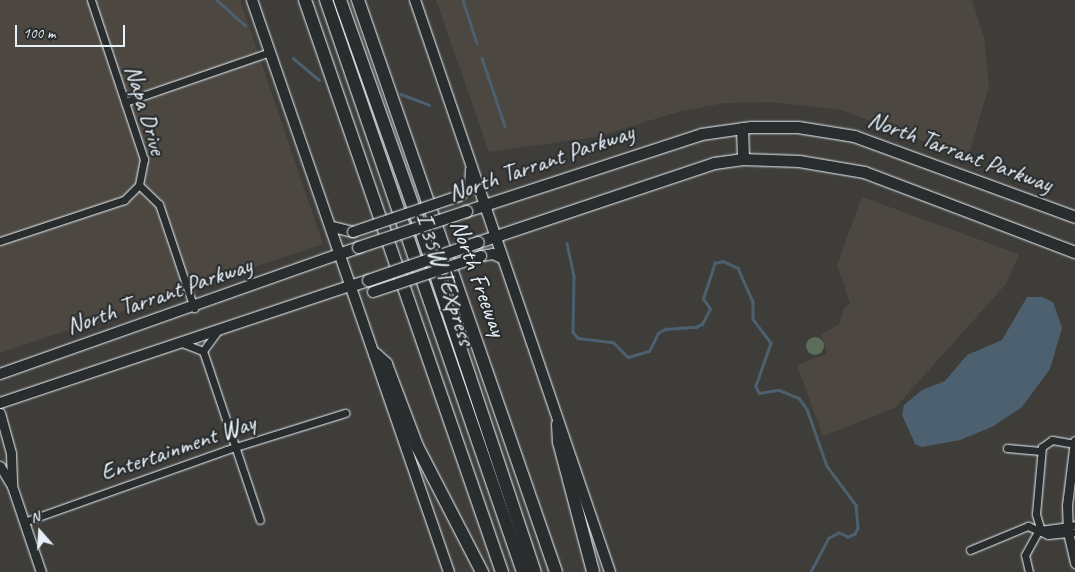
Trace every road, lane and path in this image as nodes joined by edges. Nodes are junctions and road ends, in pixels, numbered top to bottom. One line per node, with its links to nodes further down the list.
1 (91, 0): 13 (street, Napa Drive)
2 (252, 0): 11 (main road)
3 (300, 0): 10 (highway)
4 (305, 0): 10 (highway)
5 (326, 0): 54 (highway, I 35W TEXpress)
6 (340, 0): 55 (highway, I 35W TEXpress)
7 (358, 0): 12 (highway, North Freeway)
8 (367, 0): 12 (highway)
9 (415, 0): 16 (main road, North Freeway)
10 (310, 14): 53 (highway)
11 (270, 52): 13 (street); 20 (main road)
12 (384, 79): 56 (highway, North Freeway)
13 (125, 102): 17 (street, Napa Drive)
14 (742, 128): 15 (main road); 18 (main road, North Tarrant Parkway); 19 (main road, North Tarrant Parkway)
15 (743, 159): 21 (main road); 23 (main road)
16 (471, 161): 18 (main road, North Freeway); 20 (main road, bridge)
17 (139, 185): 22 (street); 28 (street, Napa Drive)
18 (486, 204): 21 (main road, North Freeway); 24 (main road, North Tarrant Parkway, bridge)
19 (1075, 218)
20 (333, 227): 24 (main road)
21 (495, 236): 25 (main road, North Freeway); 26 (main road, bridge)
22 (0, 241)
23 (1075, 252)
24 (341, 253): 26 (main road); 28 (main road, North Tarrant Parkway)
25 (502, 258): 27 (main road, bridge); 37 (main road, North Freeway)
26 (352, 286): 27 (main road); 29 (main road)
27 (359, 307): 32 (main road)
28 (194, 308): 33 (main road, North Tarrant Parkway)
29 (217, 332): 30 (main road); 31 (street)
30 (182, 343): 31 (street); 34 (main road)
31 (203, 350): 39 (street)
32 (375, 354): 51 (main road); 52 (highway)
33 (0, 374)
34 (0, 403)
35 (0, 413): 43 (street)
36 (345, 413): 39 (street, Entertainment Way)
37 (558, 424): 57 (highway); 58 (main road, North Freeway)
38 (1075, 443): 41 (street); 46 (street)
39 (236, 447): 44 (street); 45 (street, Entertainment Way)
40 (1007, 448): 41 (street)
41 (1041, 451): 47 (street)
42 (0, 466): 43 (street)
43 (12, 486): 45 (street)
44 (260, 520)
45 (24, 522): 50 (street)
46 (1071, 529): 47 (street); 49 (street)
47 (1040, 530): 48 (street); 59 (street)
48 (970, 550)
49 (1075, 563)
50 (41, 572)
51 (450, 572)
52 (482, 572)
53 (502, 572)
54 (523, 572)
55 (535, 572)
56 (556, 572)
57 (593, 572)
58 (610, 572)
59 (1029, 572)

